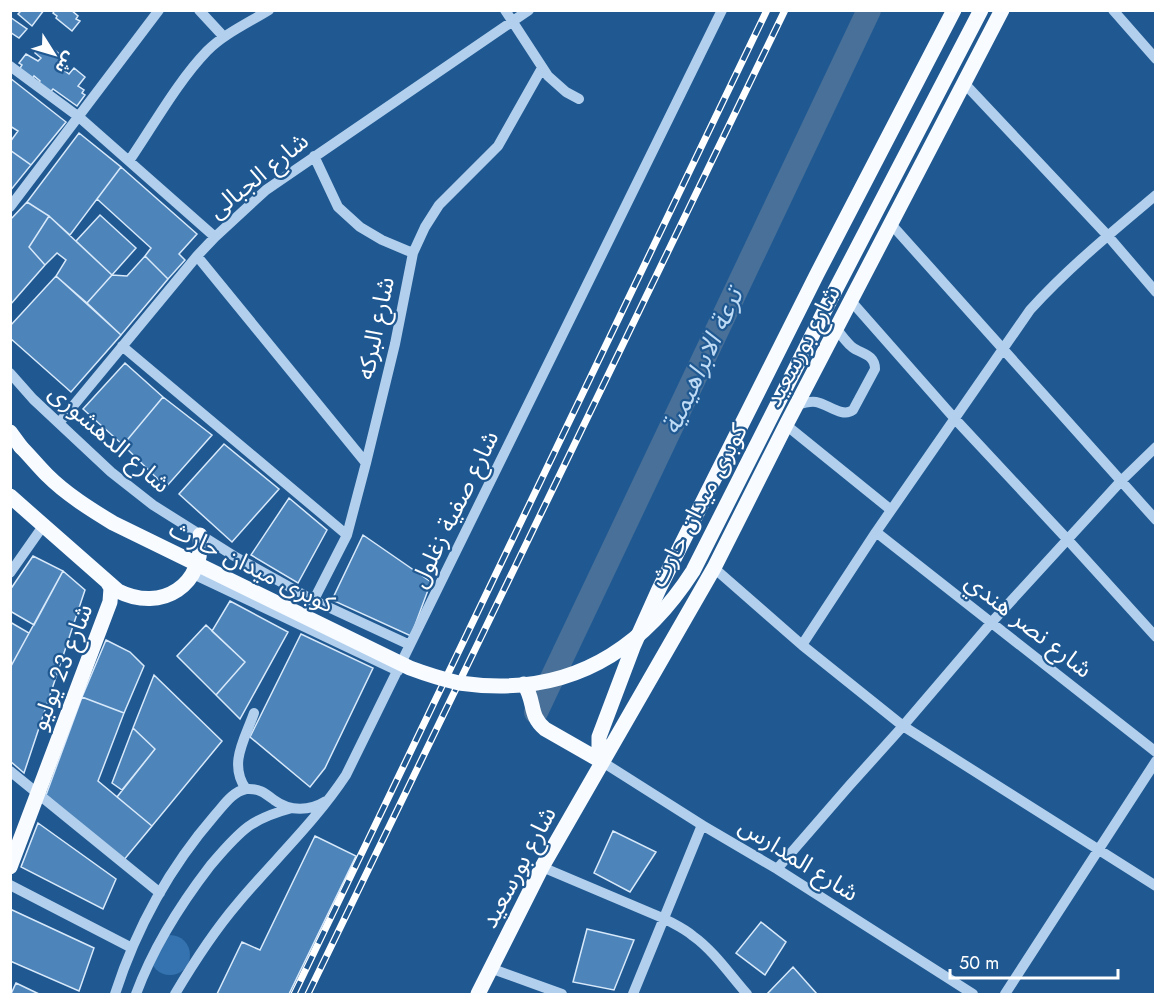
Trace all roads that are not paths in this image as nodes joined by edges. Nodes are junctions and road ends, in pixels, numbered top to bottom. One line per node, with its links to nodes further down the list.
1 (159, 10): 18 (street)
2 (199, 10): 12 (street)
3 (269, 10): 12 (street)
4 (505, 10): 11 (street)
5 (529, 10): 11 (street, شارع الجبالى)
6 (722, 10): 59 (street, شارع صفية زغلول)
7 (954, 10): 28 (main road, شارع بورسعيد)
8 (981, 10): 39 (main road, كوبرى ميدان حارث, bridge)
9 (1002, 10): 16 (main road, شارع بورسعيد)
10 (1113, 10): 13 (street)
11 (512, 21): 15 (street); 19 (street, شارع الجبالى)
12 (224, 37): 20 (street)
13 (1155, 59)
14 (10, 66): 18 (street)
15 (542, 68): 17 (street); 26 (street, شارع البركه)
16 (964, 83): 23 (main road, شارع بورسعيد); 24 (street)
17 (579, 99)
18 (79, 117): 20 (street); 22 (street)
19 (314, 156): 25 (street, شارع الجبالى); 26 (street)
20 (129, 161): 25 (street)
21 (1155, 195): 24 (street)
22 (10, 207)
23 (891, 224): 30 (main road, شارع بورسعيد); 33 (street)
24 (1107, 236): 29 (street); 33 (street)
25 (215, 237): 27 (street, شارع الجبالى)
26 (413, 253): 41 (street, شارع البركه)
27 (198, 256): 32 (street, شارع الجبالى); 41 (street)
28 (817, 274): 30 (main road); 66 (main road, شارع بورسعيد)
29 (1155, 292)
30 (851, 300): 31 (main road, شارع بورسعيد); 36 (street)
31 (836, 328): 35 (main road, شارع بورسعيد); 35 (street)
32 (122, 346): 37 (street, شارع الجبالى); 49 (street)
33 (1004, 349): 36 (street); 42 (street)
34 (10, 374): 37 (street, شارع الدهشورى)
35 (797, 405): 38 (main road, شارع بورسعيد)
36 (955, 419): 44 (street); 50 (street)
37 (59, 423): 48 (street, شارع الدهشورى)
38 (786, 425): 44 (street); 51 (main road, شارع بورسعيد)
39 (10, 432)
40 (1155, 447): 42 (street)
41 (366, 463): 49 (street, شارع البركه)
42 (1121, 480): 45 (street); 50 (street)
43 (10, 496): 46 (main road)
44 (891, 510): 47 (street)
45 (1155, 520)
46 (43, 526): 52 (street); 54 (main road)
47 (876, 532): 56 (street, شارع نصر هندي); 60 (street)
48 (200, 535): 53 (main road); 55 (street, شارع الدهشورى)
49 (346, 535): 55 (street, شارع البركه)
50 (1067, 539): 56 (street); 58 (street)
51 (714, 568): 60 (street); 66 (main road, شارع بورسعيد)
52 (10, 573)
53 (192, 574): 54 (main road); 57 (street)
54 (108, 583): 70 (main road, شارع 23 يوليو)
55 (313, 600): 57 (street, شارع البركه); 59 (street, شارع الدهشورى)
56 (991, 623): 64 (street); 65 (street, شارع نصر هندي)
57 (301, 625): 61 (street)
58 (1155, 637)
59 (410, 645): 61 (street, شارع صفية زغلول)
60 (802, 645): 64 (street)
61 (398, 671): 71 (street, شارع صفية زغلول)
62 (524, 684): 66 (main road)
63 (254, 713): 69 (street)
64 (903, 726): 74 (street); 77 (street)
65 (1155, 752)
66 (602, 761): 73 (street, شارع المدارس); 76 (main road, شارع بورسعيد)
67 (1155, 761): 74 (street)
68 (10, 771): 70 (street)
69 (246, 789): 72 (street); 80 (street)
70 (38, 792): 75 (main road, شارع 23 يوليو); 80 (street)
71 (333, 795): 72 (street); 86 (street, شارع صفية زغلول)
72 (292, 808): 85 (street)
73 (702, 825): 77 (street, شارع المدارس); 81 (street)
74 (1098, 849): 79 (street); 92 (street)
75 (10, 867)
76 (542, 867): 81 (street); 83 (main road, شارع بورسعيد)
77 (777, 869): 91 (street, شارع المدارس)
78 (10, 885): 82 (street)
79 (1155, 886)
80 (160, 892): 82 (street)
81 (665, 919): 89 (street); 90 (street)
82 (132, 948): 84 (street)
83 (490, 968): 87 (main road, شارع بورسعيد); 88 (street)
84 (114, 994)
85 (136, 994)
86 (175, 994)
87 (478, 994)
88 (562, 994)
89 (633, 994)
90 (747, 994)
91 (973, 994)
92 (1005, 994)

